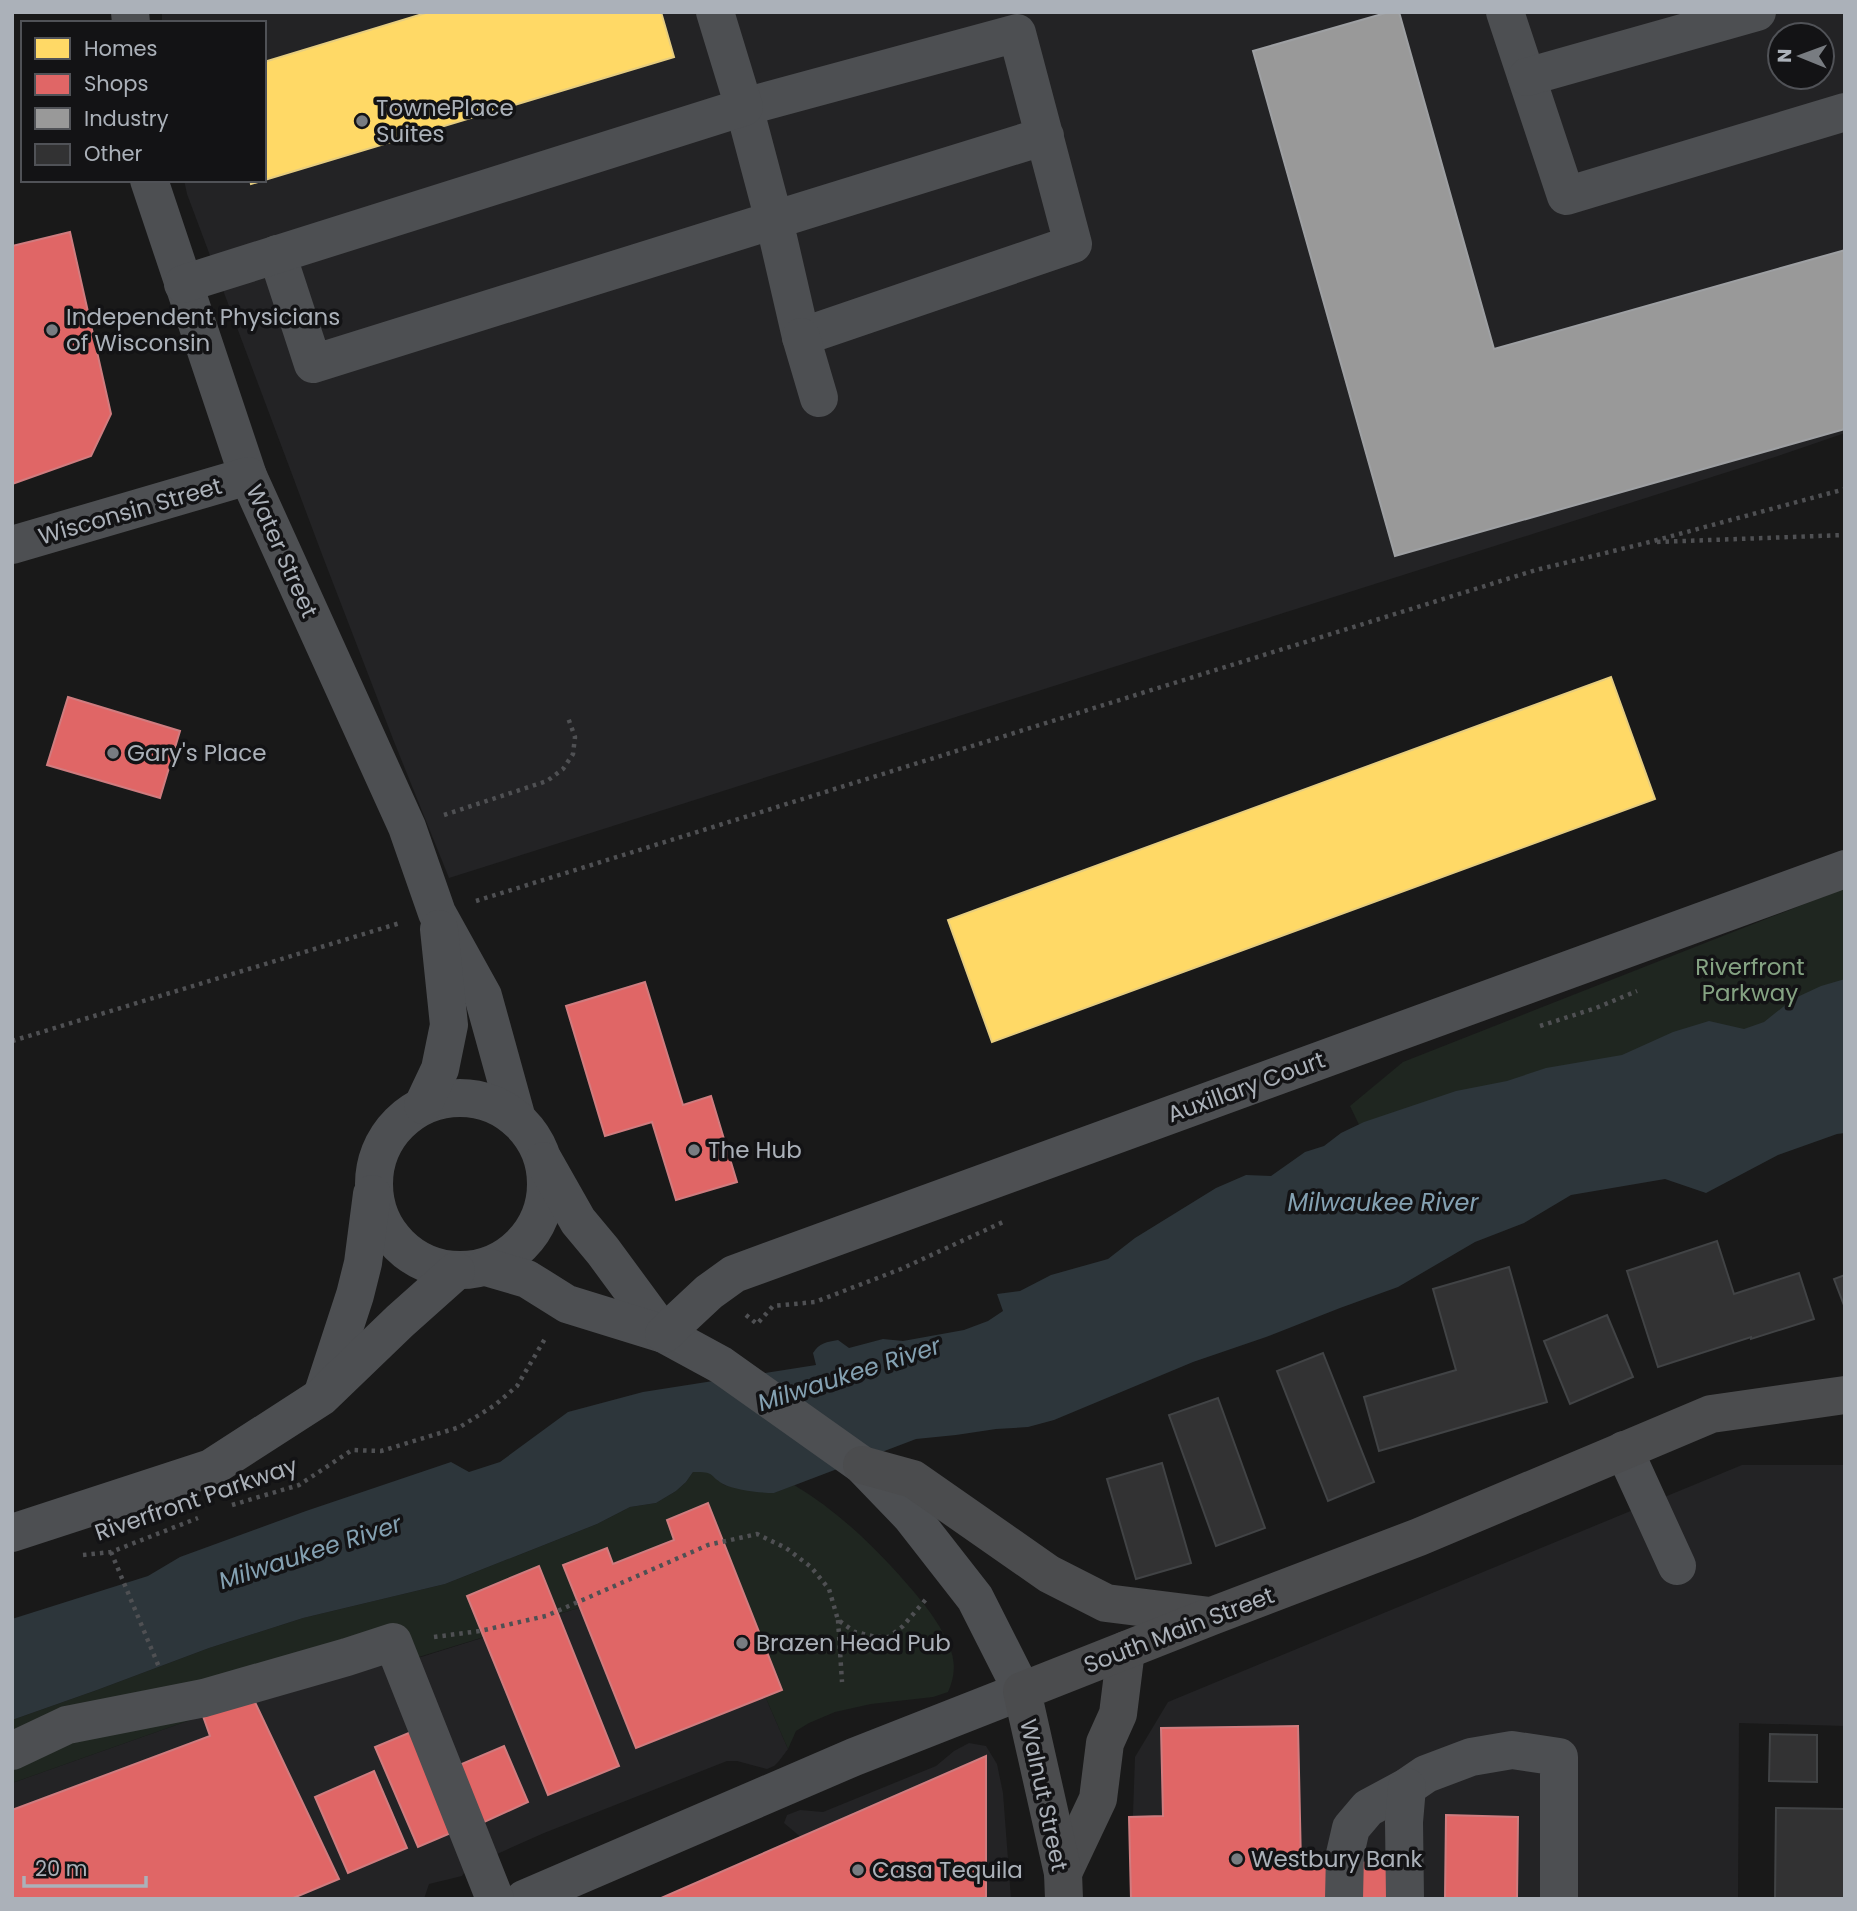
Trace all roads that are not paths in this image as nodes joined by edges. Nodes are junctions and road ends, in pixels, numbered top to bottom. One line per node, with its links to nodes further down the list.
1 (715, 12): 5 (street)
2 (1505, 12): 4 (street)
3 (1757, 12): 4 (street)
4 (1527, 78): 6 (street)
5 (744, 107): 7 (street); 9 (street); 10 (street)
6 (1845, 112)
7 (1045, 136): 9 (street); 12 (street)
8 (150, 182): 11 (street, Water Street)
9 (774, 220): 10 (street); 12 (street)
10 (277, 254): 11 (street)
11 (183, 284): 14 (street, Water Street)
12 (801, 337): 13 (street)
13 (819, 398)
14 (248, 476): 15 (street, Wisconsin Street); 17 (street, Water Street)
15 (12, 545)
16 (1845, 869): 23 (street, Auxillary Court)
17 (438, 914): 18 (street, Water Street); 19 (street, Water Street)
18 (423, 1105): 19 (street); 21 (street)
19 (517, 1119): 20 (street)
20 (543, 1160): 22 (street); 23 (street)
21 (374, 1174): 22 (street); 25 (street)
22 (471, 1269): 23 (street); 25 (street)
23 (664, 1334): 27 (street)
24 (1845, 1395): 26 (main road, South Main Street)
25 (321, 1397): 28 (street)
26 (1624, 1451): 29 (street); 30 (main road, South Main Street)
27 (862, 1465): 30 (main road); 32 (street)
28 (12, 1533)
29 (1677, 1566)
30 (1212, 1616): 31 (main road, South Main Street)
31 (1126, 1650): 32 (main road, South Main Street); 35 (main road)
32 (1022, 1691): 35 (main road, Walnut Street); 37 (street, South Main Street)
33 (12, 1751): 36 (street)
34 (1407, 1787): 38 (street); 39 (street); 40 (street)
35 (1063, 1886)
36 (495, 1899)
37 (524, 1899)
38 (1344, 1899)
39 (1405, 1899)
40 (1559, 1899)

